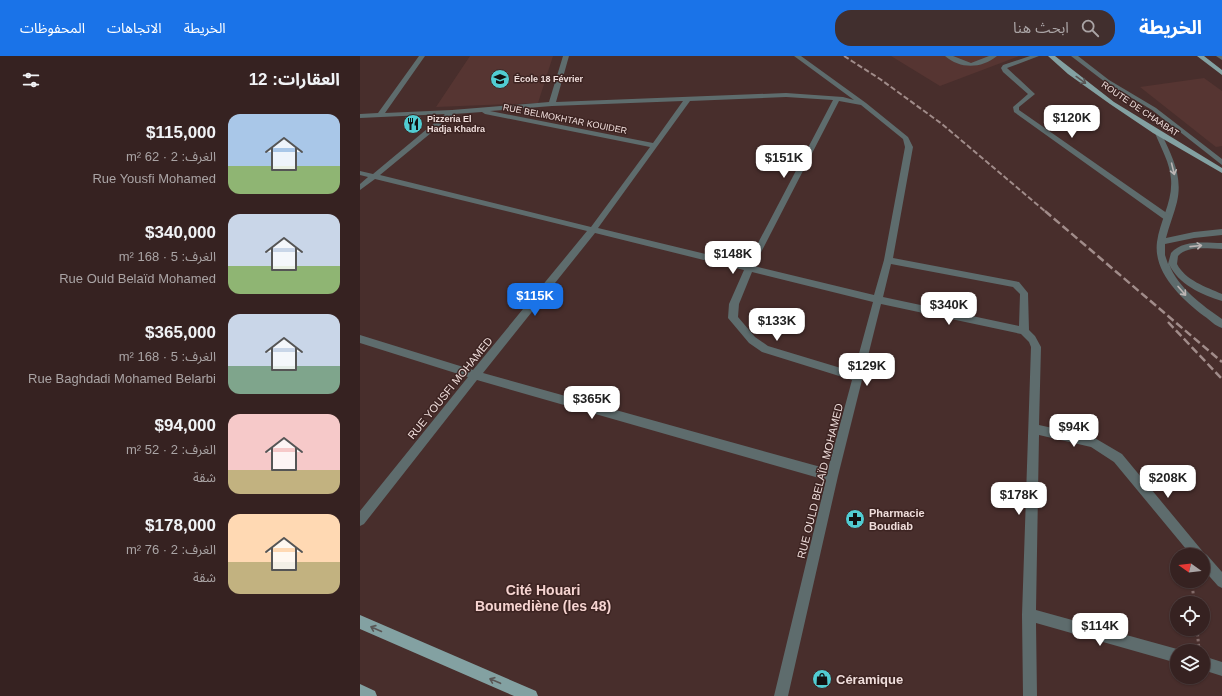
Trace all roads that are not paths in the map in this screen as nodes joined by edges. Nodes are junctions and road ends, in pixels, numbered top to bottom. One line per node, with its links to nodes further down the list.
1 (422, 56): 19 (street)
2 (566, 56): 15 (street)
3 (797, 56): 16 (street, RUE OULD BELAÏD MOHAMED)
4 (948, 56): 5 (street)
5 (994, 56)
6 (1036, 56): 28 (street)
7 (1051, 56): 21 (main road, ROUTE DE CHAABAT, one-way to 21)
8 (1074, 56): 23 (street)
9 (1200, 56): 12 (main road)
10 (1219, 56): 11 (street)
11 (1222, 58)
12 (1222, 73)
13 (688, 99): 14 (street); 15 (street); 22 (street, RUE YOUSFI MOHAMED)
14 (837, 99): 16 (street); 34 (street)
15 (552, 104): 17 (street)
16 (864, 104): 33 (street, RUE OULD BELAÏD MOHAMED)
17 (471, 109): 18 (street); 22 (street, RUE BELMOKHTAR KOUIDER)
18 (452, 112): 19 (street); 26 (street)
19 (380, 115): 20 (street)
20 (360, 116)
21 (1158, 133): 24 (main road, ROUTE DE CHAABAT); 28 (street, one-way to 28)
22 (655, 146): 29 (street, RUE YOUSFI MOHAMED)
23 (1222, 163)
24 (1222, 171)
25 (360, 173): 26 (street)
26 (373, 176): 27 (street); 29 (street)
27 (360, 188)
28 (1168, 218): 31 (street)
29 (592, 231): 34 (street); 40 (street, RUE YOUSFI MOHAMED)
30 (1222, 232): 31 (street)
31 (1161, 242): 37 (street, one-way to 37)
32 (1222, 246): 35 (street, one-way to 32)
33 (888, 260): 36 (street, RUE OULD BELAÏD MOHAMED); 38 (street)
34 (749, 268): 36 (street); 41 (street)
35 (1222, 298)
36 (879, 300): 38 (street); 41 (street, RUE OULD BELAÏD MOHAMED)
37 (1222, 324)
38 (1024, 331): 42 (street)
39 (360, 340): 40 (street)
40 (475, 375): 43 (street); 44 (street, RUE YOUSFI MOHAMED)
41 (858, 378): 43 (street, RUE OULD BELAÏD MOHAMED)
42 (1033, 429): 45 (street); 48 (street)
43 (832, 476): 56 (street, RUE OULD BELAÏD MOHAMED)
44 (360, 520)
45 (1193, 548)
46 (1210, 567): 47 (street)
47 (1222, 582)
48 (1029, 615): 50 (street); 57 (street)
49 (360, 622): 55 (main road, one-way to 49)
50 (1170, 654)
51 (1210, 665): 52 (street)
52 (1222, 669)
53 (360, 691): 54 (main road)
54 (370, 696)
55 (531, 696)
56 (781, 696)
57 (1030, 696)

